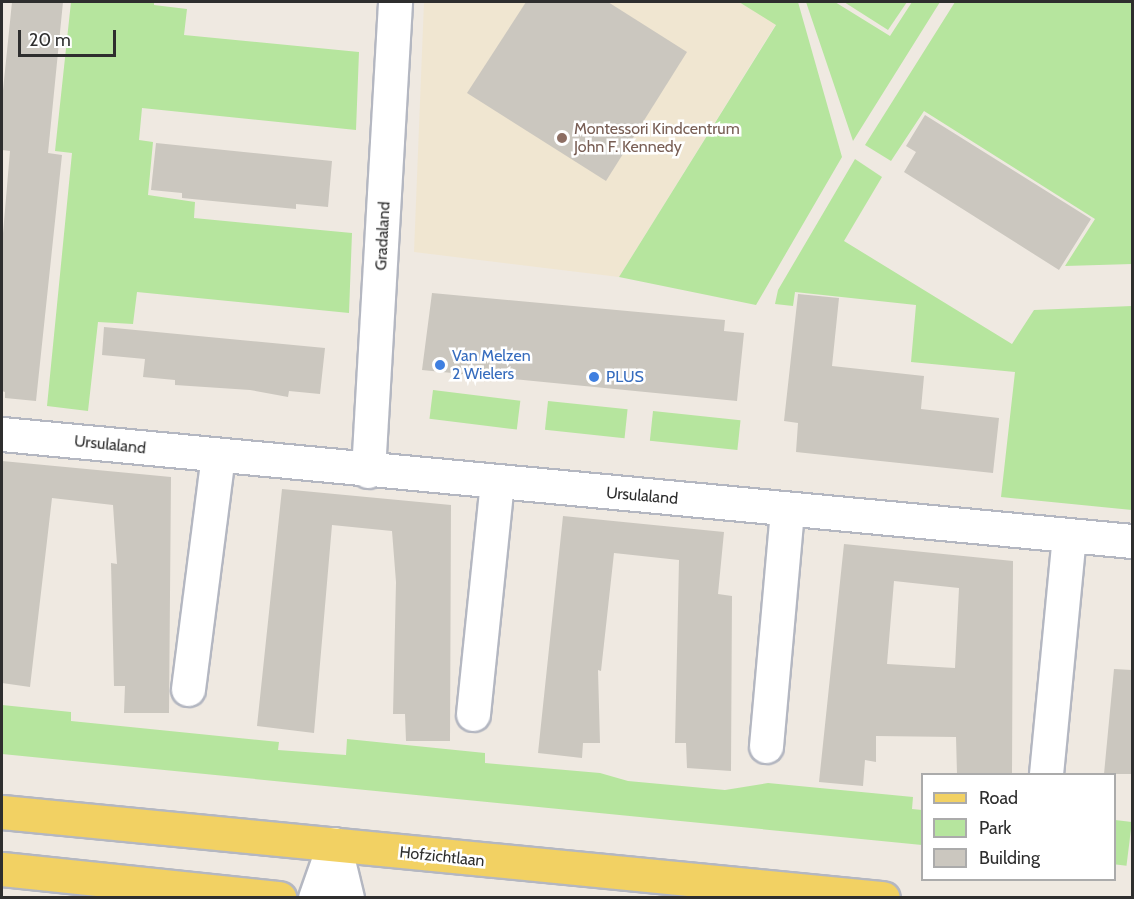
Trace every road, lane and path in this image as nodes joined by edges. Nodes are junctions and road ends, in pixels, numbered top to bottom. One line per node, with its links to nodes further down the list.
1 (395, 2): 4 (street, Gradaland)
2 (2, 434): 3 (street, Ursulaland)
3 (218, 455): 4 (street, Ursulaland); 9 (street)
4 (368, 471): 5 (street, Ursulaland)
5 (497, 483): 6 (street, Ursulaland); 10 (street)
6 (787, 509): 7 (street, Ursulaland); 11 (street)
7 (1069, 536): 8 (street, Ursulaland); 12 (street)
8 (1132, 541)
9 (188, 689)
10 (473, 714)
11 (766, 746)
12 (1046, 773)
13 (2, 812): 14 (main road, Hofzichtlaan)
14 (334, 844): 17 (street); 18 (street); 19 (main road, Hofzichtlaan)
15 (2, 869): 16 (main road)
16 (279, 897)
17 (315, 897)
18 (347, 897)
19 (883, 897)

